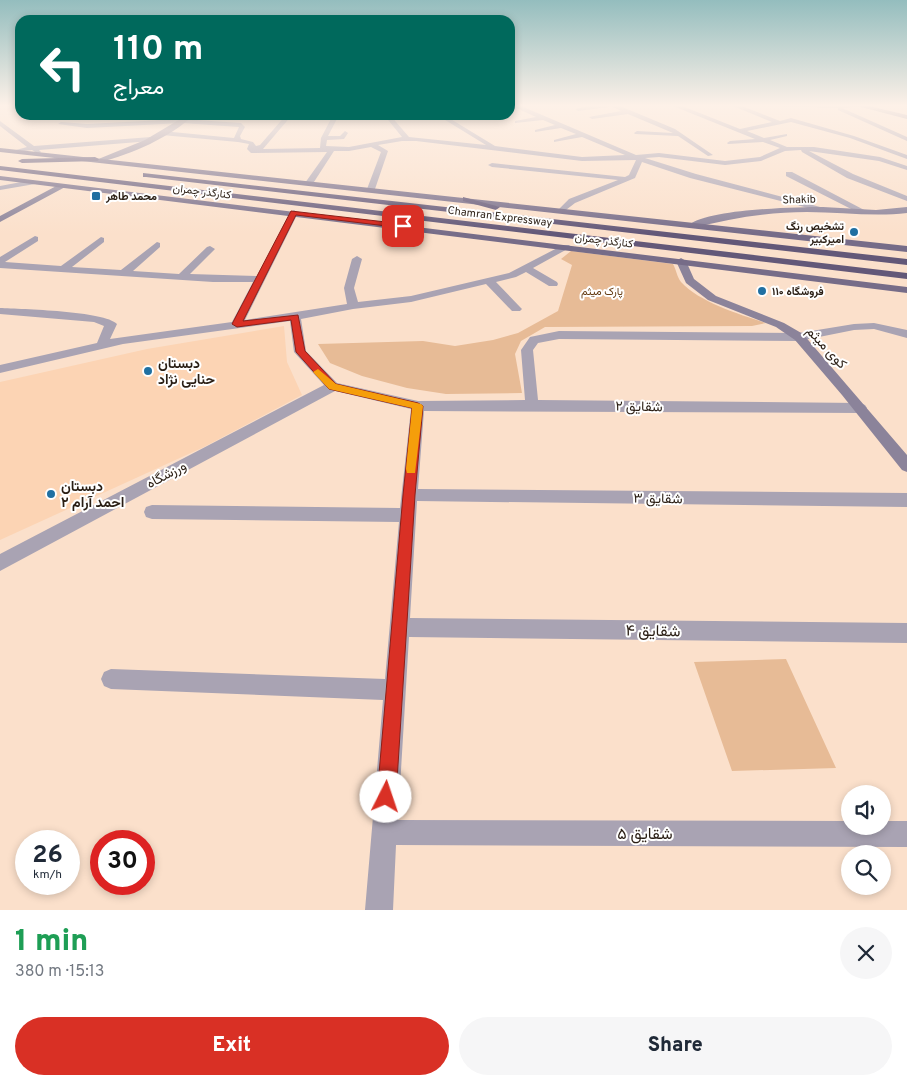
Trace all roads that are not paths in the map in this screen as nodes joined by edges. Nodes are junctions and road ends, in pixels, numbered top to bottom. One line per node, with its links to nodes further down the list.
1 (31, 148): 20 (street)
2 (33, 148): 21 (street)
3 (137, 148): 26 (main road)
4 (255, 148): 18 (street)
5 (327, 148): 19 (street)
6 (352, 148): 19 (street)
7 (379, 148): 42 (street)
8 (471, 148): 15 (street)
9 (614, 148): 24 (street)
10 (700, 148): 22 (street)
11 (792, 148): 16 (street)
12 (798, 148): 45 (street)
13 (805, 148): 33 (street)
14 (884, 148): 23 (street)
15 (495, 149): 24 (street)
16 (785, 149): 29 (street)
17 (0, 150): 20 (main road, کنارگذر چمران)
18 (250, 150): 19 (street)
19 (330, 150): 38 (street)
20 (18, 152): 21 (main road, کنارگذر چمران)
21 (40, 154): 27 (main road, کنارگذر چمران)
22 (710, 155)
23 (907, 157)
24 (638, 158): 29 (street); 36 (street); 43 (street)
25 (0, 159): 28 (highway, Chamran Expressway)
26 (122, 159): 27 (main road, کنارگذر چمران); 38 (main road, کنارگذر چمران)
27 (97, 160): 28 (highway)
28 (22, 161): 52 (highway, Chamran Expressway)
29 (735, 162): 31 (street)
30 (492, 165): 36 (street)
31 (748, 166)
32 (0, 168): 55 (highway, Chamran Expressway)
33 (907, 168)
34 (789, 174): 49 (street)
35 (0, 178): 37 (main road, کنارگذر چمران)
36 (626, 179): 46 (street)
37 (32, 182): 39 (main road, کنارگذر چمران); 41 (street)
38 (309, 183): 42 (main road, کنارگذر چمران)
39 (64, 186): 50 (main road, کنارگذر چمران); 51 (main road)
40 (766, 186): 43 (street)
41 (0, 188)
42 (371, 189): 44 (main road, کنارگذر چمران)
43 (752, 192): 47 (street)
44 (466, 199): 46 (main road, کنارگذر چمران); 52 (highway)
45 (907, 199)
46 (562, 210): 53 (main road, کنارگذر چمران)
47 (821, 210): 49 (main road, Shakib); 53 (main road, Shakib)
48 (907, 210): 49 (main road, Shakib)
49 (864, 212)
50 (294, 213): 54 (main road, کنارگذر چمران); 72 (street)
51 (0, 219)
52 (541, 220): 65 (highway, Chamran Expressway)
53 (693, 224): 61 (main road, کنارگذر چمران)
54 (421, 228): 55 (highway); 59 (main road, کنارگذر چمران)
55 (515, 229): 70 (highway, Chamran Expressway)
56 (35, 238): 63 (street)
57 (101, 240): 68 (street)
58 (157, 245): 69 (street)
59 (566, 247): 64 (main road, کنارگذر چمران); 67 (street)
60 (210, 249): 71 (street)
61 (907, 249)
62 (357, 259): 76 (street)
63 (0, 261)
64 (681, 261): 75 (main road, کنارگذر چمران); 82 (main road, کوی میثم)
65 (907, 262)
66 (0, 265): 68 (street)
67 (526, 268): 73 (street); 74 (street)
68 (63, 269): 69 (street)
69 (124, 273): 71 (street)
70 (907, 276)
71 (182, 277): 72 (street)
72 (260, 279): 80 (street)
73 (488, 280): 76 (street); 77 (street)
74 (553, 284)
75 (907, 290)
76 (353, 306): 79 (street)
77 (516, 309)
78 (0, 311): 83 (street)
79 (295, 317): 80 (street); 85 (street)
80 (237, 324): 83 (street)
81 (907, 334): 82 (street)
82 (799, 337): 86 (street); 88 (main road, کوی میثم)
83 (100, 346): 84 (street)
84 (0, 369)
85 (333, 386): 87 (street, شقایق ۲); 94 (street, ورزشگاه)
86 (532, 405): 87 (street, شقایق ۲); 88 (street, شقایق ۲)
87 (418, 406): 90 (street)
88 (860, 408): 89 (main road, کوی میثم)
89 (907, 466)
90 (409, 495): 91 (street, شقایق ۳); 93 (street)
91 (907, 500)
92 (152, 512): 93 (street)
93 (407, 515): 95 (street)
94 (0, 563)
95 (399, 626): 96 (street, شقایق ۴); 98 (street)
96 (907, 633)
97 (112, 679): 98 (street)
98 (394, 690): 99 (street)
99 (384, 832): 100 (street, شقایق ۵); 101 (street)
100 (907, 834)
101 (379, 910)

